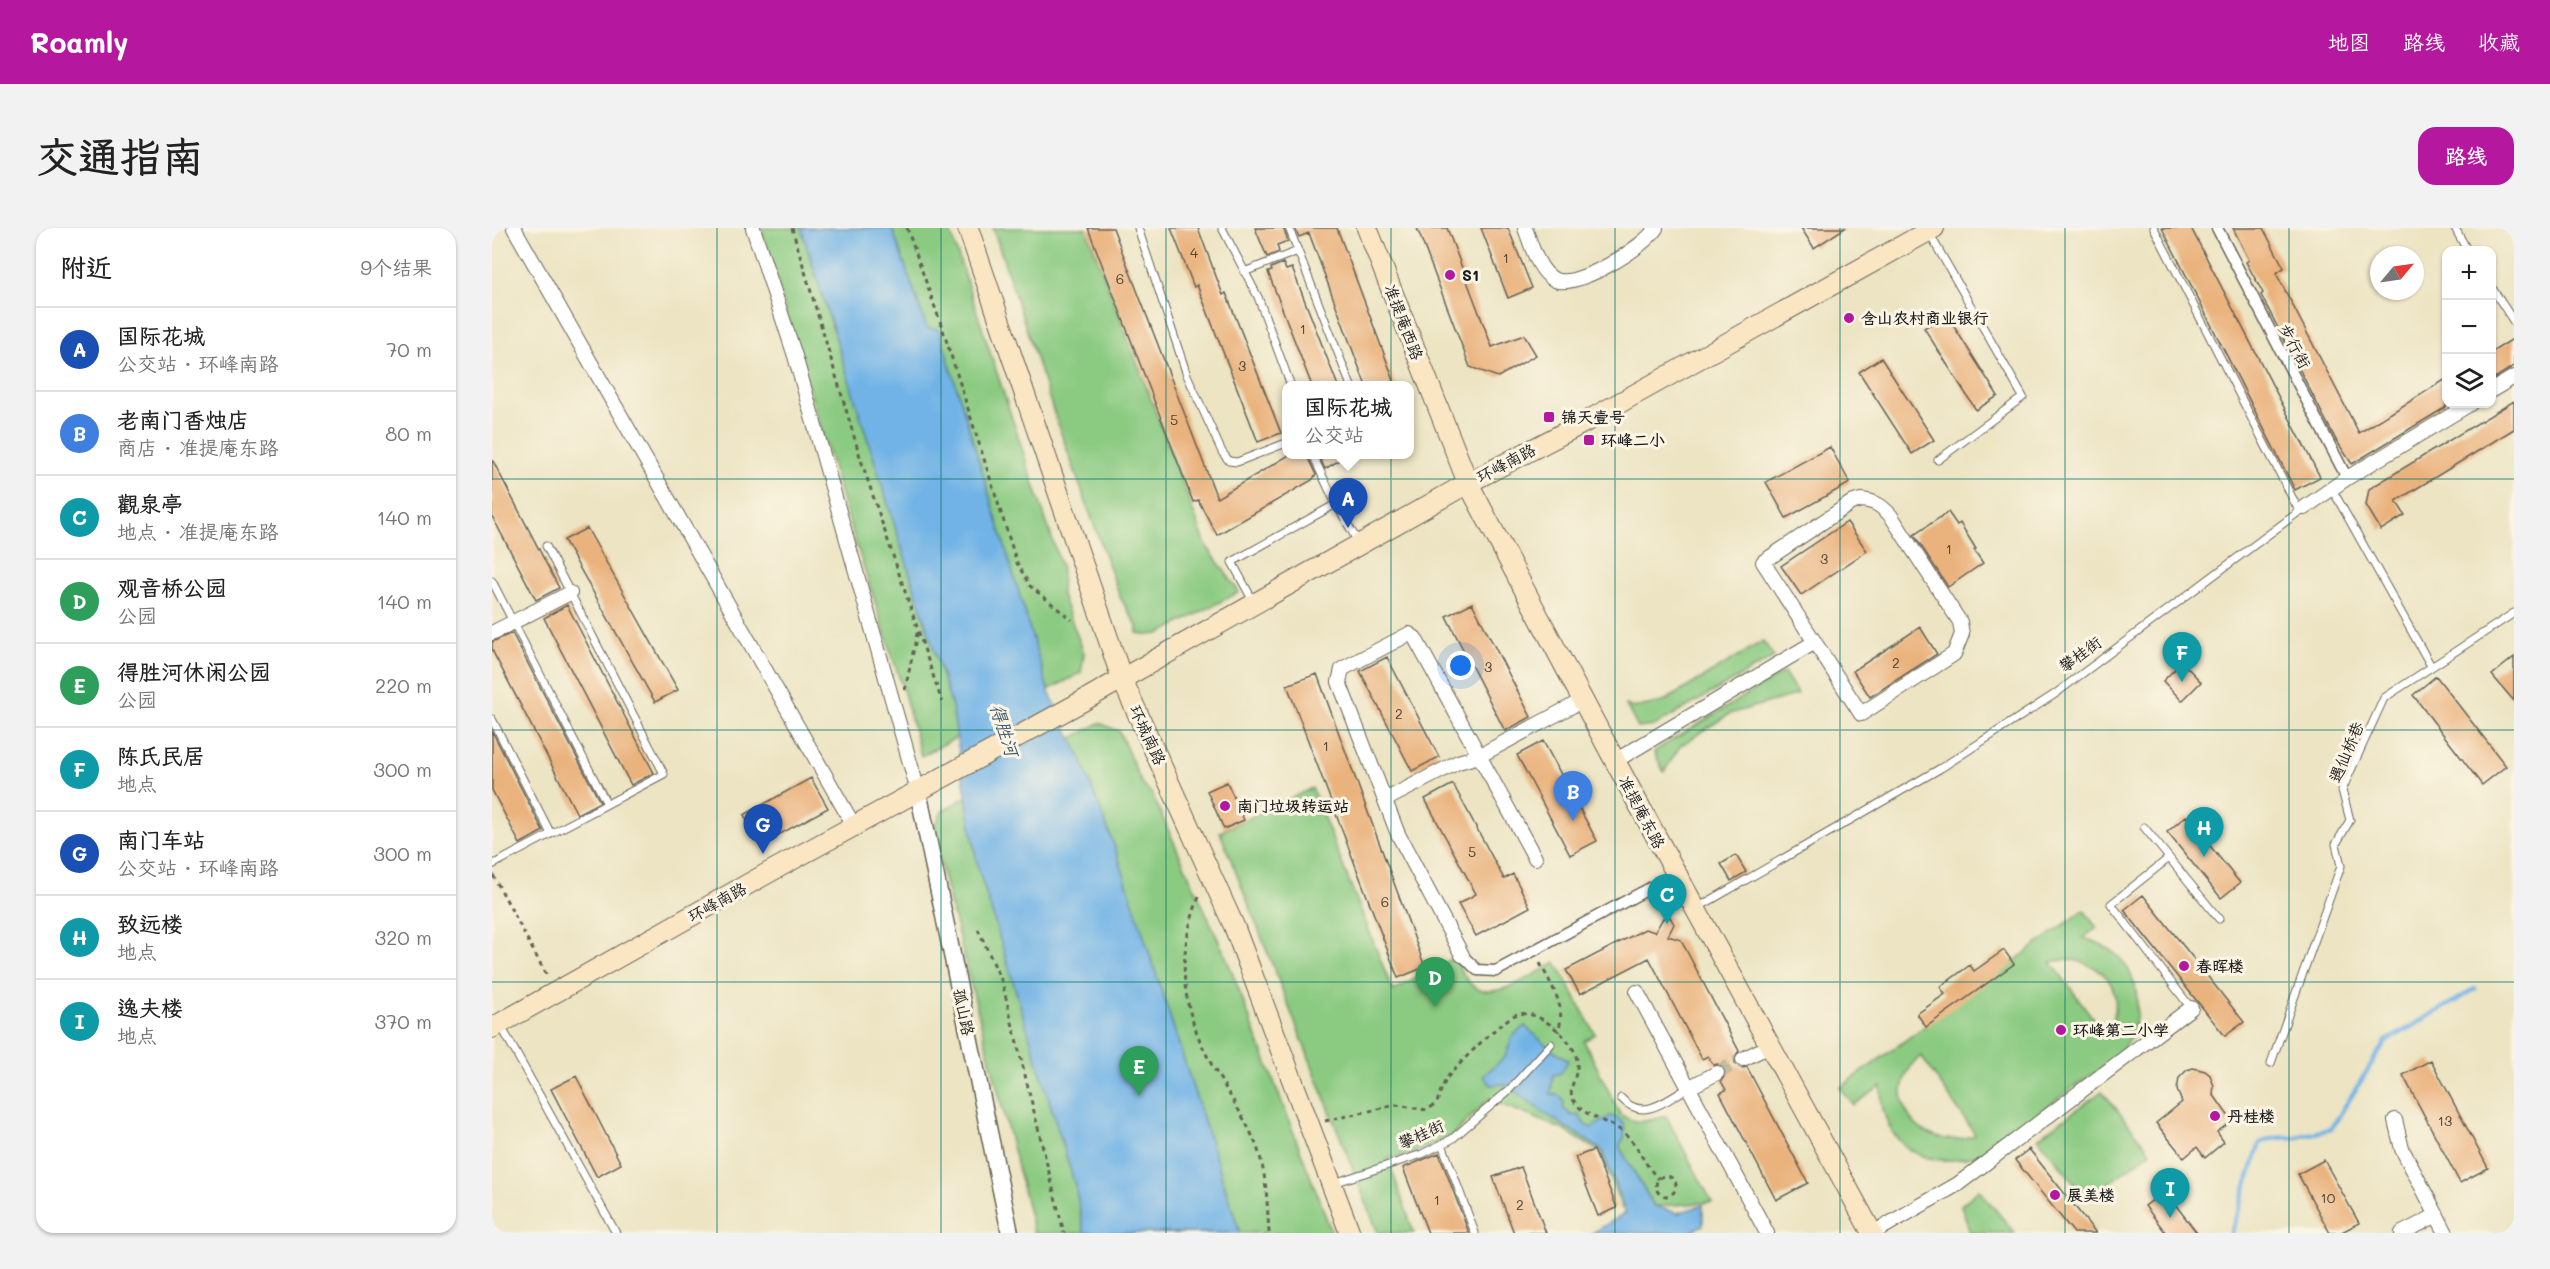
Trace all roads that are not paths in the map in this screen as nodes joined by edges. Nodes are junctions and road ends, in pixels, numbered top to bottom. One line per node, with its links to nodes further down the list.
1 (514, 228): 50 (street)
2 (753, 228): 47 (street)
3 (968, 228): 42 (main road, 环城南路)
4 (1138, 228): 24 (lane)
5 (1222, 228): 16 (lane)
6 (1289, 228): 15 (lane)
7 (1367, 228): 28 (main road, 准提庵西路)
8 (1525, 228): 9 (street)
9 (1656, 228)
10 (2154, 228): 31 (lane)
11 (2217, 228): 27 (street, 步行街)
12 (2455, 228): 14 (lane)
13 (1931, 230): 26 (lane); 28 (main road, 环峰南路)
14 (2465, 246)
15 (1298, 251): 16 (lane); 21 (lane)
16 (1244, 272): 20 (lane)
17 (2496, 294): 18 (lane)
18 (2514, 322)
19 (2514, 377): 22 (street)
20 (1289, 381)
21 (1349, 381)
22 (2496, 388)
23 (2463, 408): 27 (street, 攀桂街)
24 (1282, 445)
25 (1314, 459): 30 (lane)
26 (1938, 460)
27 (2347, 478): 29 (street, 攀桂街)
28 (1468, 483): 32 (main road, 环峰南路); 43 (main road, 准提庵东路)
29 (2332, 489): 31 (street, 攀桂街); 41 (lane)
30 (1336, 504): 32 (lane); 36 (lane)
31 (2301, 509): 58 (lane, 攀桂街)
32 (1359, 545): 36 (main road, 环峰南路)
33 (546, 546): 35 (lane)
34 (492, 581): 38 (lane)
35 (570, 593): 38 (street); 49 (lane)
36 (1255, 603): 42 (main road, 环峰南路)
37 (2514, 614): 41 (lane, 遇仙桥巷)
38 (513, 622): 39 (street); 49 (lane)
39 (492, 633)
40 (1815, 642): 40 (street); 46 (street)
41 (2431, 666): 67 (lane, 遇仙桥巷)
42 (1122, 679): 47 (main road, 环峰南路); 73 (main road, 环城南路)
43 (1582, 700): 45 (street); 46 (main road, 准提庵东路)
44 (492, 719): 52 (lane)
45 (1479, 756): 48 (street); 48 (street); 54 (street)
46 (1615, 761): 57 (main road, 准提庵东路)
47 (918, 791): 50 (main road, 环峰南路); 76 (street, 孤山路)
48 (1385, 800): 60 (street)
49 (607, 804): 52 (lane)
50 (854, 826): 63 (main road, 环峰南路)
51 (2144, 827): 55 (lane)
52 (551, 834): 56 (lane)
53 (492, 853): 56 (lane)
54 (1535, 858)
55 (2169, 858): 59 (lane); 62 (lane)
56 (494, 864)
57 (1676, 874): 58 (main road, 准提庵东路); 60 (street)
58 (1695, 909): 65 (main road, 准提庵东路)
59 (2219, 919)
60 (1462, 955)
61 (1636, 992): 69 (street)
62 (2192, 1008): 80 (street)
63 (496, 1026): 75 (lane)
64 (1551, 1044): 72 (lane, 攀桂街)
65 (1768, 1046): 66 (street); 80 (main road, 准提庵东路)
66 (1743, 1059)
67 (2271, 1063)
68 (1717, 1073): 69 (street)
69 (1688, 1089): 70 (lane); 79 (street)
70 (1622, 1098)
71 (2395, 1120): 74 (street)
72 (1442, 1144): 73 (lane, 攀桂街); 78 (lane)
73 (1331, 1184): 77 (main road, 环城南路)
74 (2437, 1215): 81 (street); 82 (street)
75 (616, 1233)
76 (1010, 1233)
77 (1350, 1233)
78 (1475, 1233)
79 (1767, 1233)
80 (1873, 1233)
81 (2402, 1233)
82 (2446, 1233)

